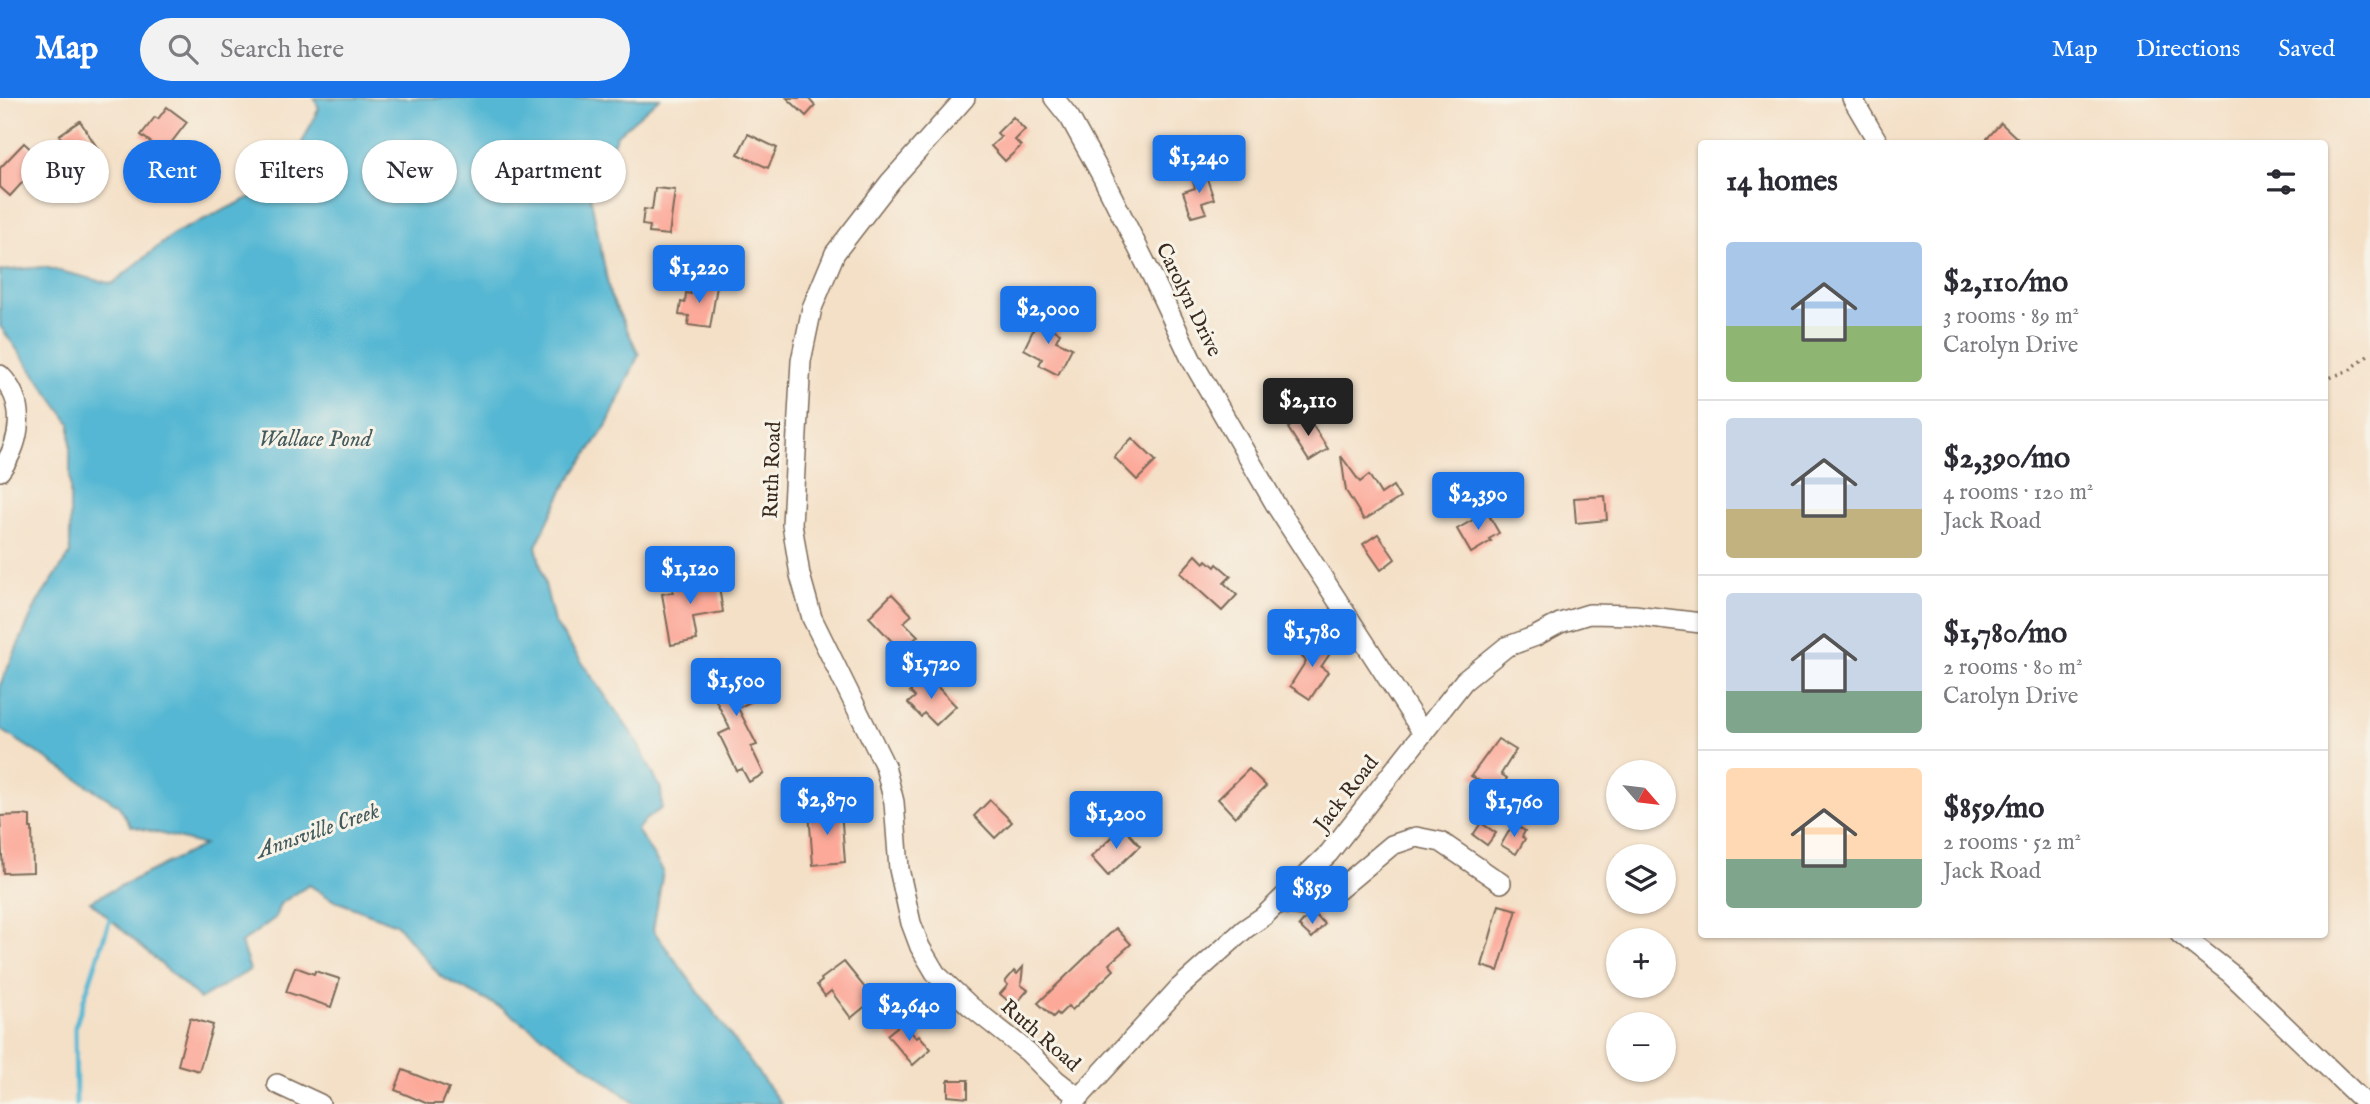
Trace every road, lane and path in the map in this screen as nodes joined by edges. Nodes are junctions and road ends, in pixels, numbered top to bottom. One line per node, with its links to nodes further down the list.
1 (965, 98): 15 (street, Ruth Road)
2 (1054, 98): 10 (street, Carolyn Drive)
3 (1852, 98): 4 (street)
4 (1877, 140)
5 (2370, 353): 7 (path)
6 (0, 375): 8 (street)
7 (2328, 378)
8 (0, 471)
9 (1698, 623): 10 (street, Jack Road)
10 (1423, 733): 12 (street, Jack Road)
11 (1501, 883): 12 (street)
12 (1278, 903): 15 (street, Jack Road)
13 (2185, 938): 17 (street)
14 (276, 1084): 16 (street)
15 (1076, 1101)
16 (320, 1104)
17 (2366, 1104)

